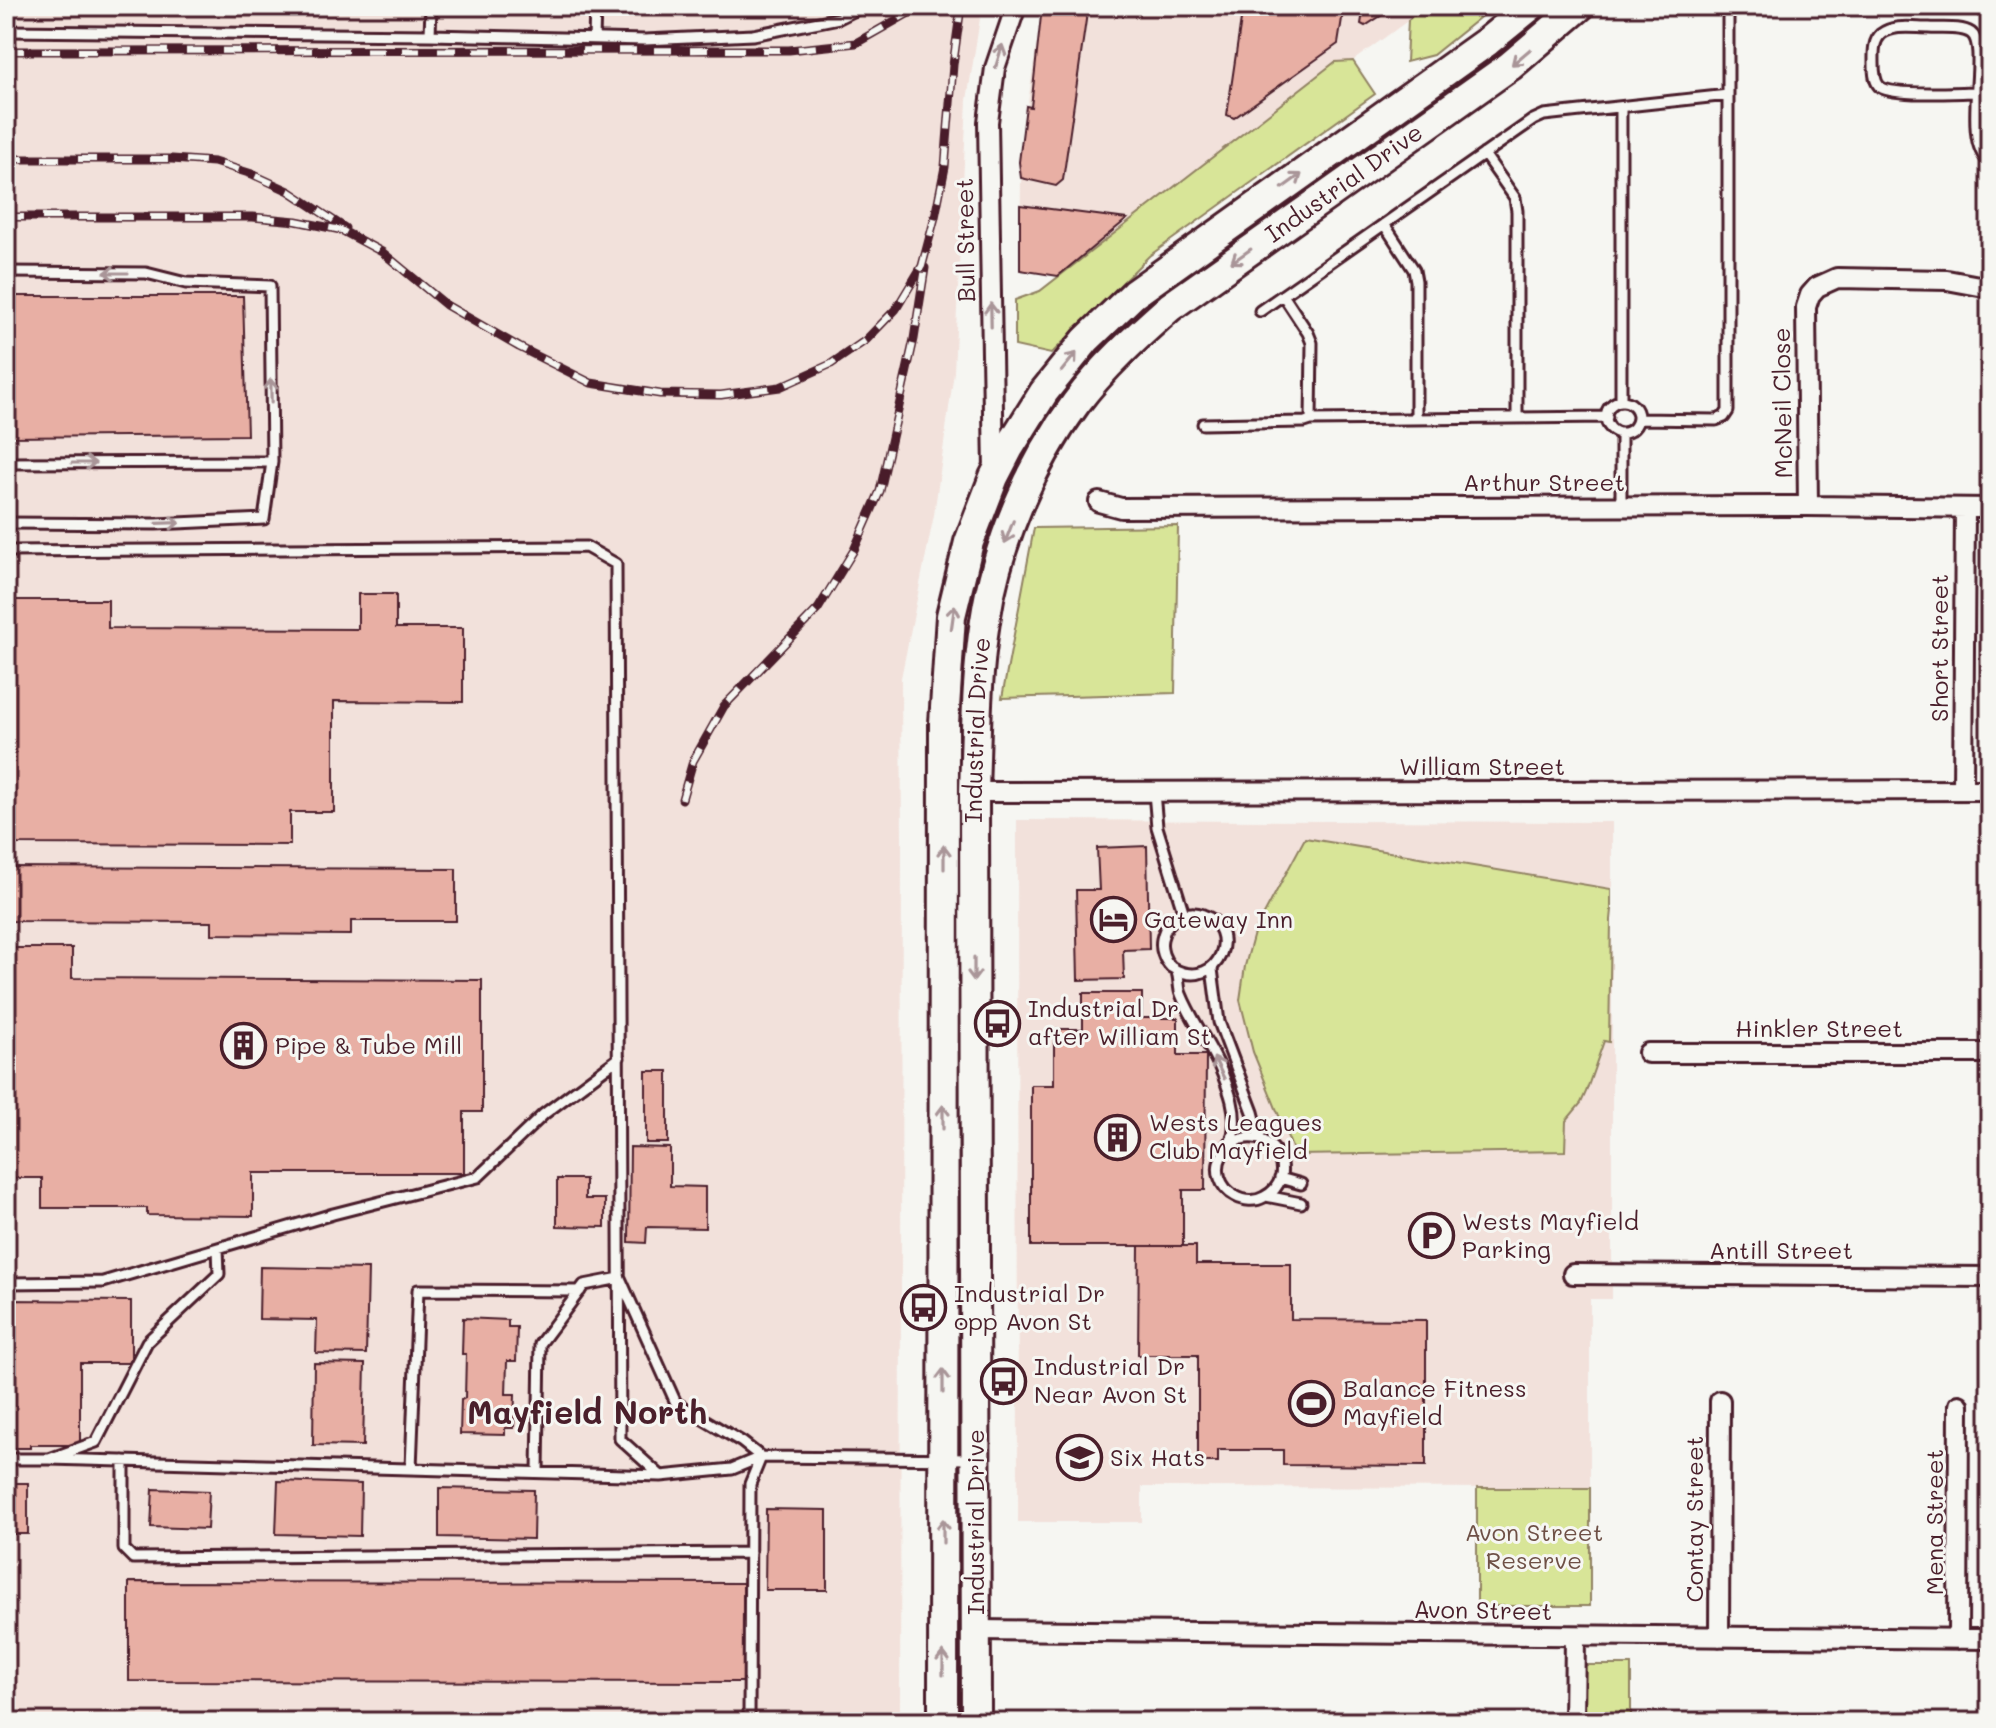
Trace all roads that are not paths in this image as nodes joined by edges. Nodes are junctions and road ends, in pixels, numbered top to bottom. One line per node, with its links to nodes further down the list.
1 (431, 6): 9 (lane)
2 (595, 6): 10 (lane)
3 (863, 6): 10 (lane)
4 (1016, 6): 31 (street, Bull Street, one-way to 4)
5 (1531, 6): 31 (highway, Industrial Drive, one-way to 5)
6 (1580, 6): 40 (highway, Industrial Drive, one-way to 40)
7 (1728, 6): 12 (lane)
8 (6, 31): 9 (lane)
9 (430, 35): 10 (lane)
10 (594, 39)
11 (1976, 92): 11 (lane); 15 (lane)
12 (1728, 95): 13 (lane); 25 (lane)
13 (1621, 107): 14 (lane); 21 (lane)
14 (1484, 154): 16 (lane); 23 (lane)
15 (1990, 162)
16 (1384, 224): 19 (lane); 24 (lane)
17 (6, 272): 29 (lane, one-way to 17)
18 (1990, 288): 33 (street, McNeil Close)
19 (1283, 295): 20 (lane); 26 (lane)
20 (1260, 311)
21 (1621, 401): 22 (lane); 25 (lane)
22 (1607, 417): 23 (lane); 28 (lane)
23 (1517, 418): 24 (lane)
24 (1416, 419): 26 (lane)
25 (1638, 419): 28 (lane)
26 (1311, 420): 27 (lane)
27 (1203, 424)
28 (1621, 433): 34 (lane)
29 (272, 462): 30 (lane, one-way to 29); 37 (lane, one-way to 29)
30 (6, 463)
31 (994, 477): 39 (highway, Industrial Drive, one-way to 31)
32 (1099, 502): 34 (street, Arthur Street)
33 (1808, 506): 34 (street, Arthur Street); 35 (street, Arthur Street)
34 (1621, 507)
35 (1965, 508): 36 (street, Arthur Street); 41 (street, Short Street)
36 (1990, 508)
37 (6, 523)
38 (6, 551): 50 (lane)
39 (949, 652): 40 (street); 68 (highway, Industrial Drive, one-way to 39)
40 (981, 653): 43 (highway, Industrial Drive)
41 (1963, 790): 42 (street, William Street); 44 (street, William Street)
42 (1990, 790)
43 (974, 792): 44 (street, William Street); 69 (highway, Industrial Drive, one-way to 69)
44 (1154, 792): 45 (lane)
45 (1184, 914): 46 (lane); 47 (lane)
46 (1212, 969): 47 (lane); 51 (lane)
47 (1176, 970): 52 (lane, one-way to 47)
48 (1648, 1053): 49 (street, Hinkler Street)
49 (1990, 1053)
50 (619, 1058): 57 (lane); 60 (lane)
51 (1260, 1139): 52 (lane); 53 (lane)
52 (1232, 1143): 55 (lane)
53 (1280, 1178): 54 (lane); 55 (lane)
54 (1301, 1184)
55 (1266, 1196): 56 (lane)
56 (1301, 1203)
57 (218, 1248): 61 (lane); 67 (lane)
58 (1573, 1274): 59 (street, Antill Street)
59 (1990, 1277)
60 (620, 1278): 62 (lane); 65 (lane); 73 (lane)
61 (6, 1283)
62 (580, 1291): 71 (lane); 72 (lane)
63 (1720, 1401): 77 (street, Contay Street)
64 (1959, 1405): 78 (street, Mena Street)
65 (761, 1457): 68 (lane); 73 (lane); 74 (lane)
66 (6, 1459): 67 (lane)
67 (49, 1459): 70 (lane)
68 (943, 1459): 69 (lane); 81 (highway, Industrial Drive, one-way to 68)
69 (977, 1459): 75 (highway, Industrial Drive)
70 (124, 1461): 71 (lane); 74 (lane)
71 (411, 1468): 72 (lane)
72 (538, 1472): 73 (lane)
73 (661, 1476)
74 (750, 1553): 80 (lane)
75 (976, 1630): 76 (street, Avon Street); 82 (highway, Industrial Drive)
76 (1575, 1636): 77 (street, Avon Street); 83 (street)
77 (1719, 1637): 78 (street, Avon Street)
78 (1958, 1639): 79 (street, Avon Street)
79 (1990, 1639)
80 (749, 1722)
81 (943, 1722)
82 (976, 1722)
83 (1574, 1722)

